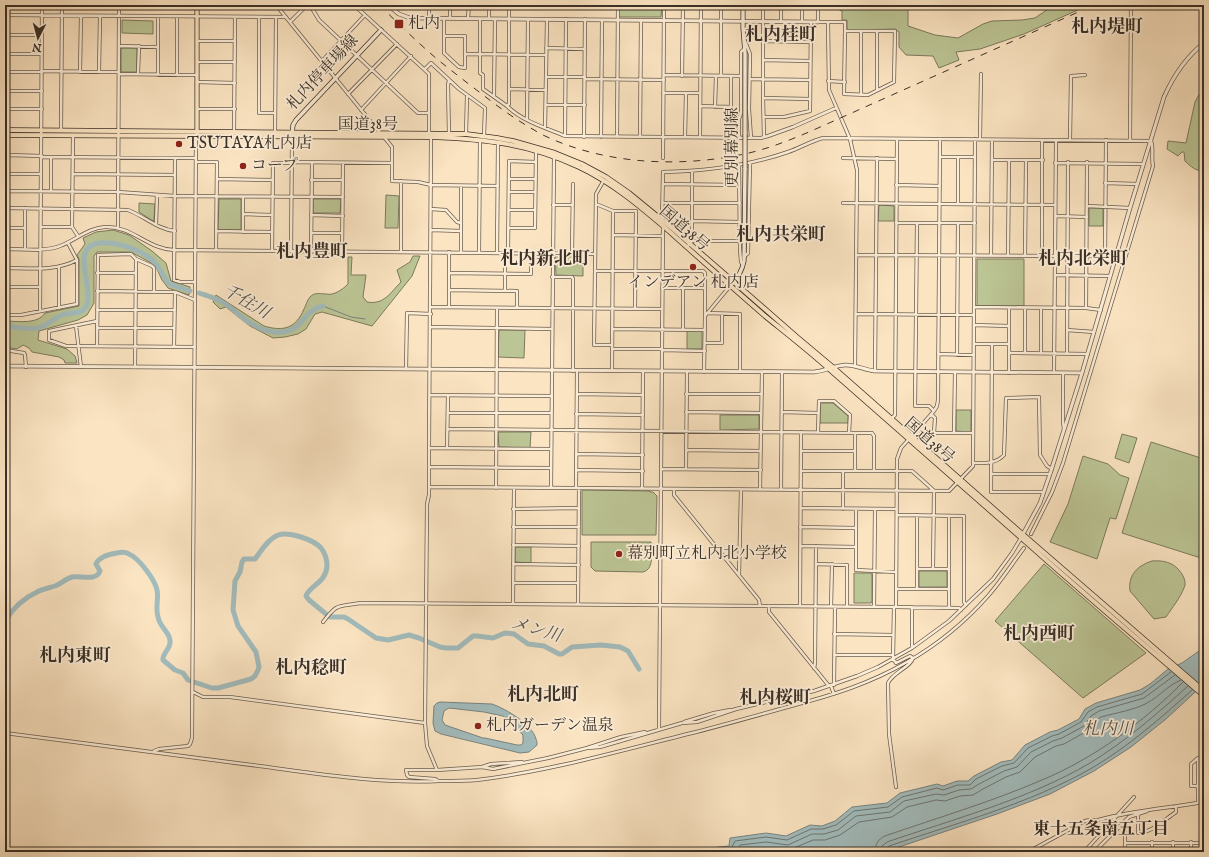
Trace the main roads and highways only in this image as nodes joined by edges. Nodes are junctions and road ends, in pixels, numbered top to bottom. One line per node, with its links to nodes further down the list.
1 (197, 5): 7 (main road)
2 (743, 5): 14 (main road, 更別幕別線, bridge)
3 (381, 30): 9 (main road, 札内停車場線)
4 (6, 133): 5 (highway, 国道38号)
5 (42, 133): 6 (highway, 国道38号); 6 (highway, 国道38号)
6 (118, 133): 7 (highway, 国道38号)
7 (196, 134): 8 (highway, 国道38号); 8 (highway, 国道38号)
8 (275, 134): 9 (highway, 国道38号)
9 (292, 134): 10 (highway, 国道38号); 10 (highway, 国道38号)
10 (482, 137): 11 (highway, 国道38号); 11 (highway, 国道38号)
11 (554, 155): 12 (highway, 国道38号)
12 (605, 179): 13 (highway, 国道38号); 13 (highway, 国道38号)
13 (690, 244): 14 (highway, 国道38号)
14 (732, 284): 15 (highway, 国道38号)
15 (1028, 542): 16 (highway, 国道38号); 17 (highway, 国道38号)
16 (1204, 691)
17 (1204, 696)

